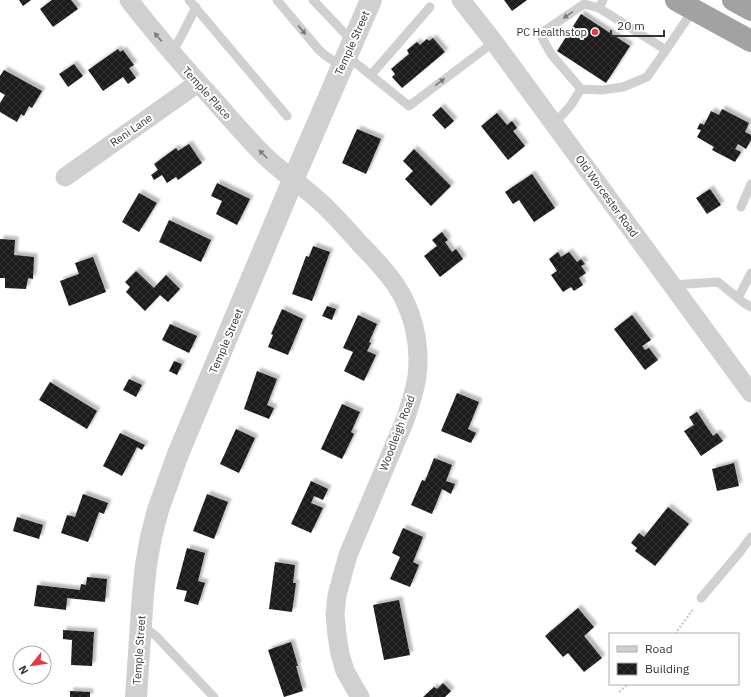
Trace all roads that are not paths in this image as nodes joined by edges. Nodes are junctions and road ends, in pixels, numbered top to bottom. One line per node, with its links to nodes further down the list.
1 (129, 0): 16 (street, Temple Place, one-way to 1)
2 (189, 0): 10 (lane)
3 (277, 0): 17 (lane, one-way to 17)
4 (314, 0): 17 (lane)
5 (371, 0): 17 (street, Temple Street)
6 (461, 0): 14 (street, Old Worcester Road)
7 (734, 0): 12 (highway)
8 (601, 4): 15 (lane); 20 (lane, one-way to 20)
9 (685, 5): 13 (highway); 15 (lane)
10 (196, 7): 16 (lane); 21 (lane)
11 (430, 7): 18 (lane)
12 (751, 10)
13 (751, 41)
14 (494, 42): 18 (lane, one-way to 14); 22 (street, Old Worcester Road)
15 (666, 50): 20 (lane)
16 (172, 53): 19 (street, Temple Place)
17 (347, 54): 18 (lane); 24 (street, Temple Street)
18 (371, 75)
19 (198, 83): 23 (street, Reni Lane); 24 (street, Temple Place, one-way to 19)
20 (581, 89): 22 (lane)
21 (287, 116)
22 (554, 124): 28 (street, Old Worcester Road)
23 (65, 177)
24 (293, 180): 34 (street, Temple Street); 37 (street, Woodleigh Road)
25 (751, 184): 26 (lane)
26 (741, 207)
27 (751, 273): 29 (lane)
28 (671, 285): 29 (lane); 31 (street, Old Worcester Road)
29 (738, 298): 30 (lane)
30 (751, 307)
31 (751, 393)
32 (751, 537): 33 (lane)
33 (701, 598)
34 (141, 628): 35 (street, Temple Street); 36 (lane)
35 (136, 697)
36 (214, 697)
37 (360, 697)

